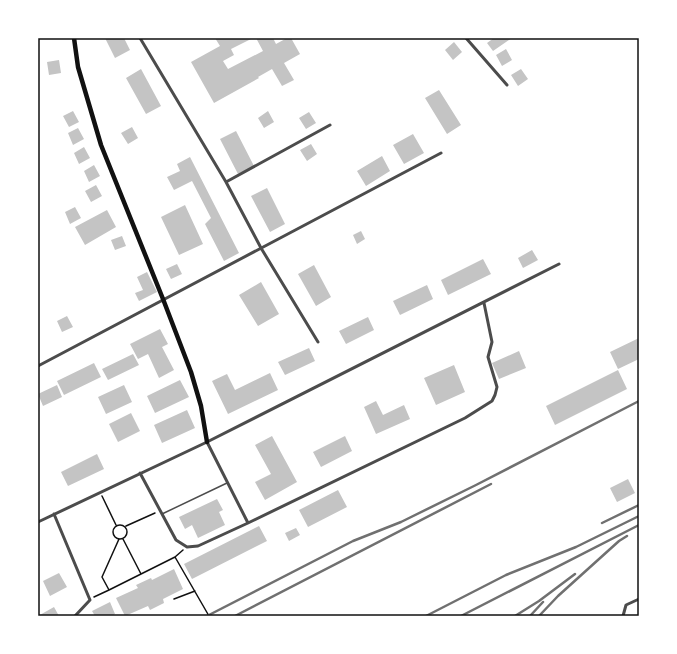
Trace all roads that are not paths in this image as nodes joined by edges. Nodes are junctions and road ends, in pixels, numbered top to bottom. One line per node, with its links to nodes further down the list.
1 (74, 38): 10 (main road)
2 (140, 38): 7 (street)
3 (466, 38): 4 (street)
4 (507, 85)
5 (330, 125): 7 (street)
6 (441, 153): 8 (street)
7 (226, 182): 8 (street)
8 (261, 248): 10 (street); 12 (street)
9 (559, 264): 11 (street)
10 (163, 299): 13 (street); 14 (main road)
11 (484, 303): 14 (street); 20 (street)
12 (318, 342)
13 (38, 366)
14 (207, 442): 15 (street); 16 (street)
15 (140, 474): 17 (street); 18 (street)
16 (228, 482): 18 (lane); 20 (street)
17 (54, 514): 19 (street); 22 (street)
18 (162, 514): 20 (street)
19 (38, 522)
20 (248, 523)
21 (639, 598): 23 (street)
22 (75, 616)
23 (624, 616)

